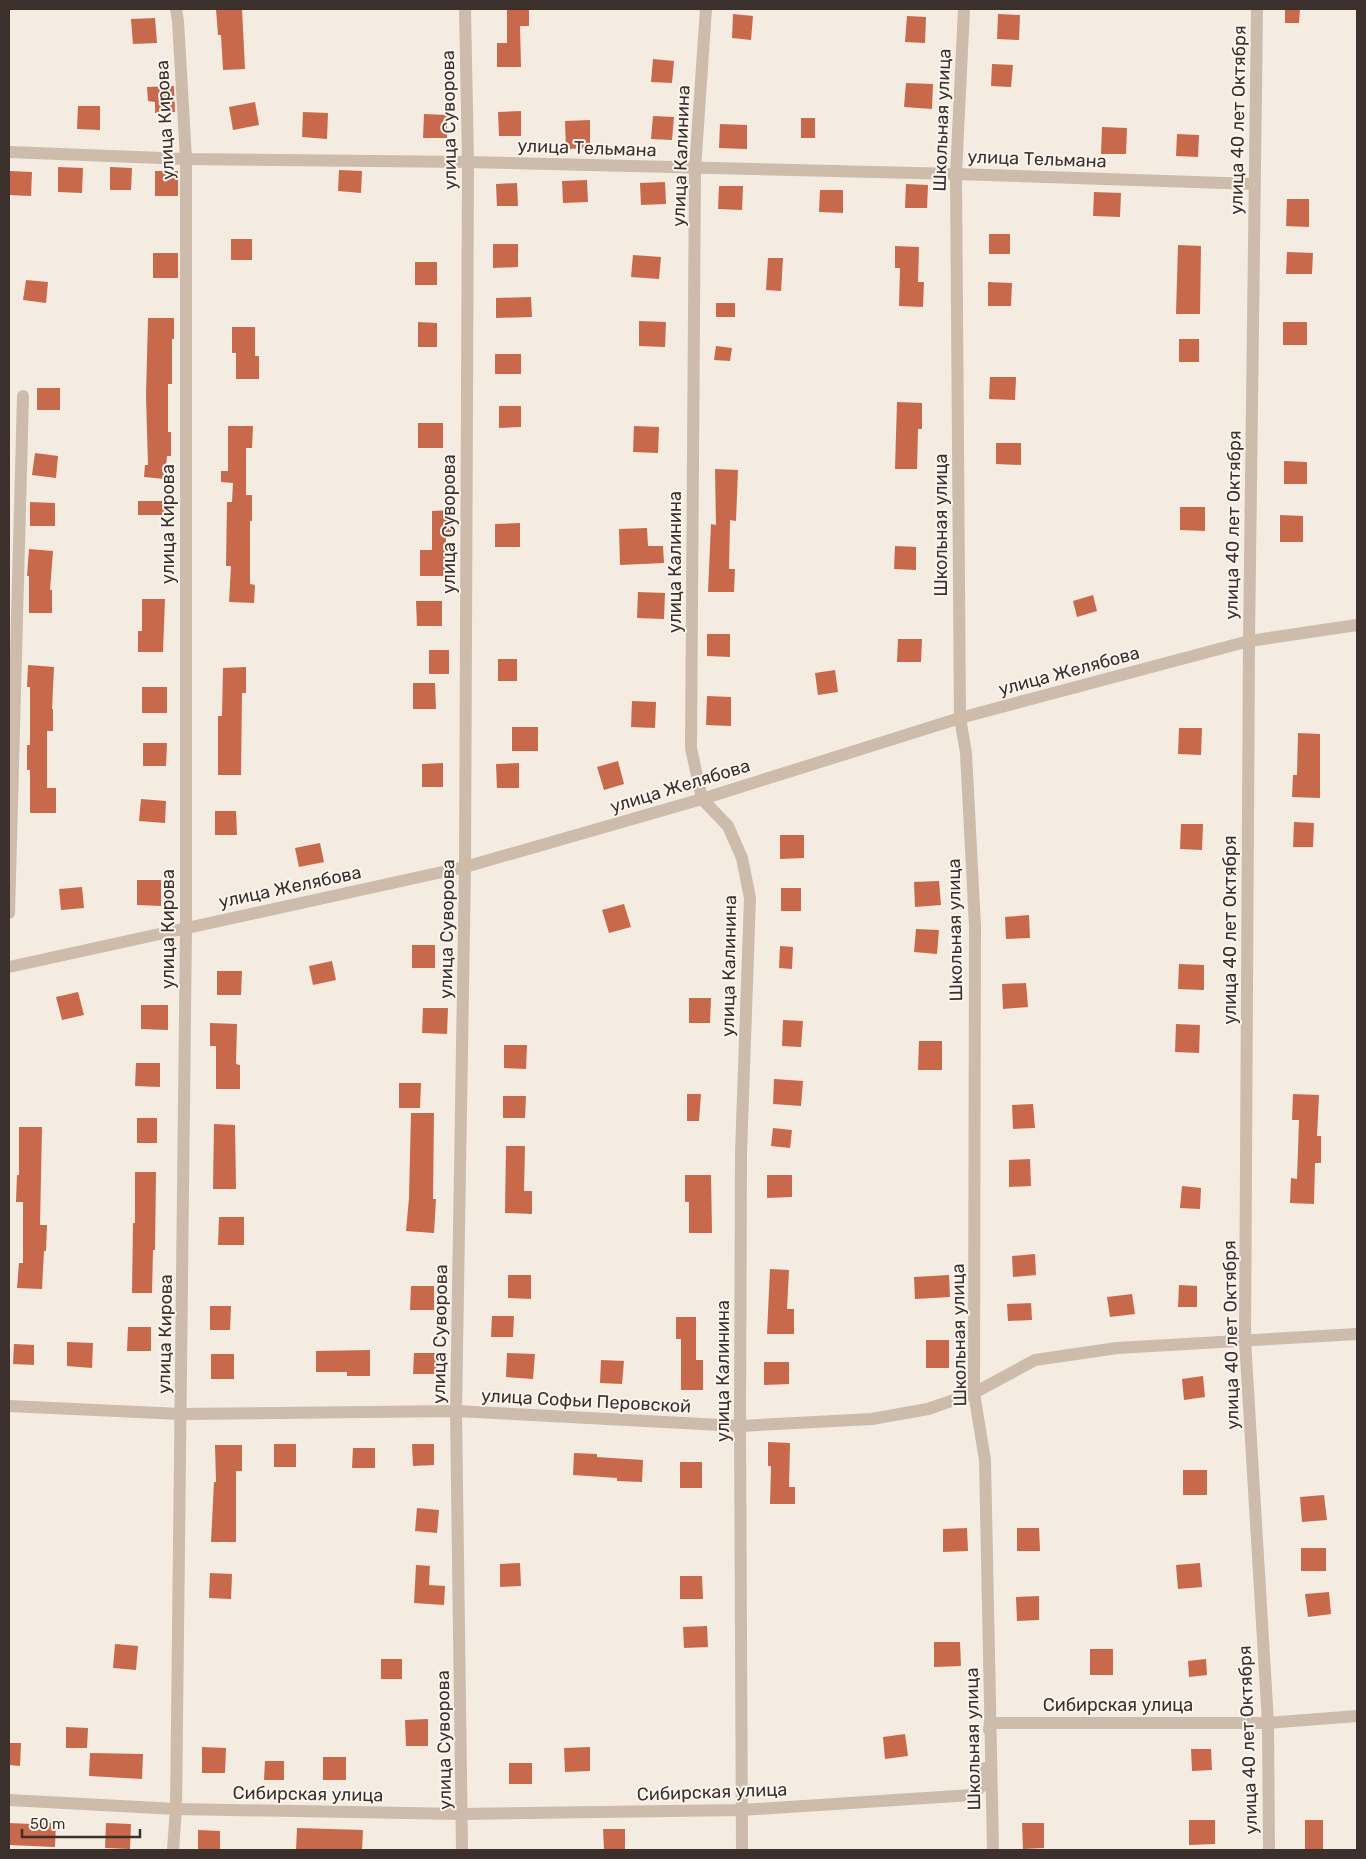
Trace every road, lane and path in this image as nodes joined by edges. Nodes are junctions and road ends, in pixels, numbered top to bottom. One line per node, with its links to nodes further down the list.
1 (176, 9): 7 (street, улица Кирова)
2 (465, 9): 8 (street, улица Суворова)
3 (706, 9): 9 (street, улица Калинина)
4 (964, 9): 10 (street, Школьная улица)
5 (1257, 9): 11 (street, улица 40 лет Октября)
6 (9, 152): 7 (street, улица Тельмана)
7 (186, 159): 8 (street, улица Тельмана); 19 (street, улица Кирова)
8 (468, 162): 9 (street, улица Тельмана); 17 (street, улица Суворова)
9 (695, 169): 10 (street, улица Тельмана); 16 (street, улица Калинина)
10 (956, 174): 11 (street, улица Тельмана); 15 (street, Школьная улица)
11 (1254, 184): 14 (street, улица 40 лет Октября)
12 (23, 396): 18 (street)
13 (1357, 625): 14 (street, улица Желябова)
14 (1249, 641): 15 (street, улица Желябова); 22 (street, улица 40 лет Октября)
15 (960, 718): 16 (street, улица Желябова); 23 (street, Школьная улица)
16 (702, 799): 17 (street, улица Желябова); 27 (street, улица Калинина)
17 (465, 867): 19 (street, улица Желябова); 25 (street, улица Суворова)
18 (9, 913)
19 (186, 927): 20 (street, улица Желябова); 26 (street, улица Кирова)
20 (9, 967)
21 (1357, 1334): 22 (street, улица Софьи Перовской)
22 (1245, 1340): 23 (street, улица Софьи Перовской); 30 (street, улица 40 лет Октября)
23 (974, 1392): 27 (street, улица Софьи Перовской); 29 (street, Школьная улица)
24 (9, 1406): 26 (street, улица Софьи Перовской)
25 (456, 1412): 26 (street, улица Софьи Перовской); 27 (street, улица Софьи Перовской); 34 (street, улица Суворова)
26 (181, 1414): 32 (street, улица Кирова)
27 (740, 1426): 33 (street, улица Калинина)
28 (1357, 1716): 30 (street, Сибирская улица)
29 (990, 1723): 30 (street, Сибирская улица); 33 (street, Сибирская улица); 38 (street, Школьная улица)
30 (1268, 1723): 39 (street, улица 40 лет Октября)
31 (9, 1800): 32 (street, Сибирская улица)
32 (176, 1809): 34 (street, Сибирская улица); 35 (street, улица Кирова)
33 (742, 1810): 34 (street, Сибирская улица); 37 (street, улица Калинина)
34 (462, 1814): 36 (street, улица Суворова)
35 (172, 1850)
36 (462, 1850)
37 (742, 1850)
38 (993, 1850)
39 (1269, 1850)

